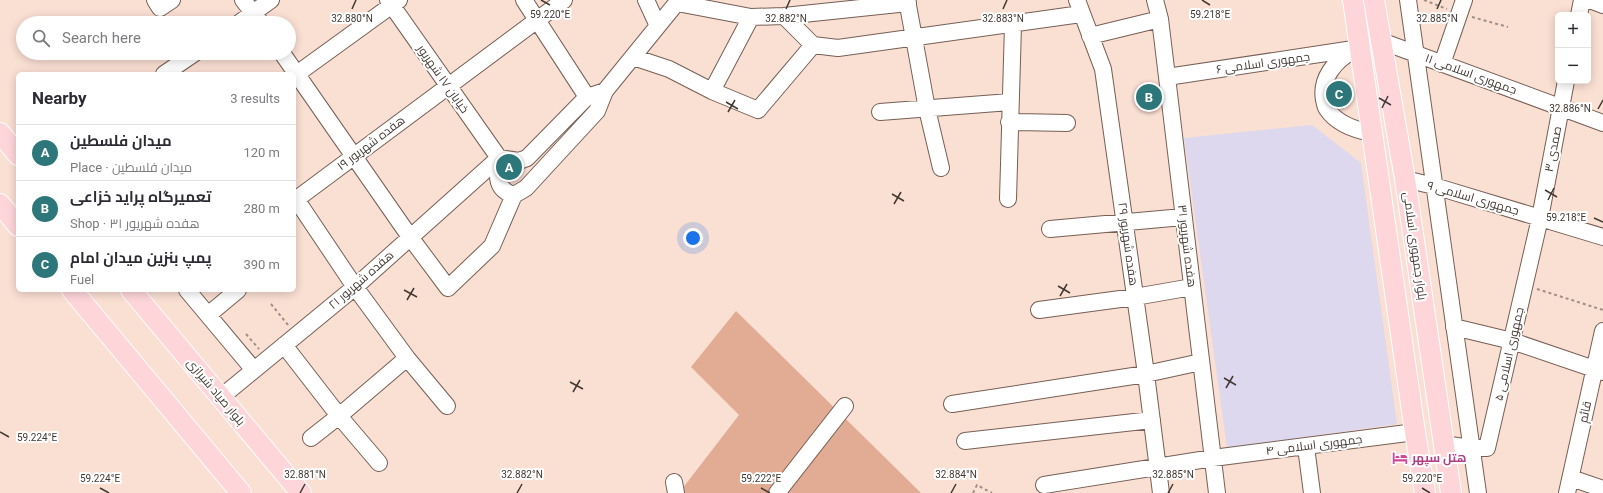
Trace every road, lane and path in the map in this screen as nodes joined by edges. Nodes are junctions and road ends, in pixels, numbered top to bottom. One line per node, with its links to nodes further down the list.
1 (155, 0): 2 (street)
2 (172, 0)
3 (243, 0): 21 (street)
4 (271, 0): 22 (street)
5 (524, 0): 26 (street)
6 (564, 0): 26 (street, هفده شهریور ۱۹)
7 (646, 0): 28 (street)
8 (1155, 0): 25 (street, هفده شهریور ۳۱)
9 (1353, 0): 33 (main road)
10 (1374, 0): 31 (main road, بلوار جمهوری اسلامی)
11 (1408, 0): 34 (street)
12 (1464, 0): 38 (street)
13 (1582, 0): 20 (street)
14 (1590, 0): 18 (street)
15 (678, 1): 24 (street); 28 (street)
16 (393, 2): 41 (street); 45 (street, خیابان ۱۷ شهریور)
17 (908, 2): 23 (street); 30 (street)
18 (1603, 5)
19 (1079, 7): 27 (street); 29 (street, هفده شهریور ۲۹)
20 (1580, 12)
21 (255, 16)
22 (259, 16)
23 (784, 16): 24 (street); 32 (street)
24 (751, 17): 46 (street)
25 (1160, 19): 29 (street); 43 (street, هفده شهریور ۳۱)
26 (538, 20): 45 (street, هفده شهریور ۱۹); 48 (street)
27 (1013, 24): 30 (street); 49 (street)
28 (658, 26): 35 (street)
29 (1090, 36): 71 (street, هفده شهریور ۲۹)
30 (914, 37): 32 (street); 51 (street)
31 (1381, 41): 34 (street, جمهوری اسلامی ۱۱); 62 (main road, بلوار جمهوری اسلامی)
32 (813, 45): 46 (street)
33 (1360, 48): 43 (street, جمهوری اسلامی ۶); 57 (main road); 57 (street)
34 (1416, 54): 38 (street, جمهوری اسلامی ۱۱); 63 (street)
35 (634, 57): 46 (street); 47 (street)
36 (185, 60): 39 (street)
37 (286, 60): 40 (street)
38 (1442, 64): 50 (street, جمهوری اسلامی ۱۱)
39 (167, 72)
40 (293, 72)
41 (296, 74)
42 (296, 76): 59 (street)
43 (1167, 77): 69 (street, هفده شهریور ۳۱)
44 (1565, 84): 50 (street, صمدی ۳)
45 (447, 85): 59 (street, هفده شهریور ۱۹); 60 (street, خیابان ۱۷ شهریور)
46 (712, 91)
47 (605, 92): 48 (street); 64 (street)
48 (587, 97): 60 (street)
49 (1010, 102): 51 (street); 53 (street)
50 (1561, 108): 55 (street, جمهوری اسلامی ۱۱); 70 (street, صمدی ۳)
51 (927, 109): 52 (street); 61 (street)
52 (880, 112)
53 (1009, 122): 54 (street); 66 (street)
54 (1067, 123)
55 (1603, 123)
56 (0, 133): 58 (main road)
57 (1372, 134): 105 (main road)
58 (16, 153)
59 (355, 156): 65 (street, هفده شهریور ۱۹); 74 (street)
60 (499, 158): 64 (street); 74 (street, هفده شهریور ۲۱)
61 (941, 168)
62 (1405, 179): 63 (street, جمهوری اسلامی ۹); 108 (main road, بلوار جمهوری اسلامی)
63 (1434, 186): 70 (street, جمهوری اسلامی ۹); 88 (street)
64 (514, 195): 74 (street)
65 (296, 199)
66 (1008, 199)
67 (296, 201): 77 (street)
68 (0, 204): 72 (main road)
69 (1183, 217): 71 (street); 78 (street, هفده شهریور ۳۱)
70 (1540, 218): 75 (street, جمهوری اسلامی ۹); 76 (street, جمهوری اسلامی ۵)
71 (1124, 223): 73 (street); 83 (street, هفده شهریور ۲۹)
72 (16, 224)
73 (1050, 229)
74 (410, 237): 77 (street, هفده شهریور ۲۱)
75 (1603, 237)
76 (1525, 286): 86 (path); 92 (street, جمهوری اسلامی ۵)
77 (355, 287): 91 (street, هفده شهریور ۲۱); 93 (street)
78 (1192, 287): 83 (street); 95 (street, هفده شهریور ۳۱)
79 (74, 292): 117 (main road)
80 (133, 292): 99 (main road, بلوار صیاد شیرازی)
81 (189, 292): 87 (street)
82 (236, 292): 87 (street)
83 (1135, 297): 85 (street); 98 (street, هفده شهریور ۲۹)
84 (271, 304): 91 (path)
85 (1039, 310)
86 (1603, 310)
87 (208, 315): 96 (street)
88 (1454, 327): 92 (street); 110 (street)
89 (1603, 331): 97 (street, قائم)
90 (246, 334): 94 (path)
91 (290, 340): 94 (street, هفده شهریور ۲۱); 103 (street)
92 (1512, 341): 97 (street); 110 (street, جمهوری اسلامی ۵)
93 (407, 358): 101 (street); 103 (street)
94 (268, 359): 96 (street, هفده شهریور ۲۱)
95 (1201, 362): 98 (street); 111 (street, هفده شهریور ۳۱)
96 (254, 370): 99 (street, هفده شهریور ۲۱)
97 (1599, 371): 115 (street, قائم)
98 (1146, 374): 100 (street); 104 (street, هفده شهریور ۲۹)
99 (220, 398): 118 (main road, بلوار صیاد شیرازی)
100 (952, 404)
101 (447, 406)
102 (845, 406): 119 (street)
103 (339, 416): 106 (street); 112 (street)
104 (1152, 420): 107 (street); 113 (street, هفده شهریور ۲۹)
105 (1415, 432): 109 (street, جمهوری اسلامی ۴); 125 (main road)
106 (311, 438)
107 (965, 441)
108 (1443, 444): 110 (street, جمهوری اسلامی ۵); 126 (main road, بلوار جمهوری اسلامی)
109 (1306, 447): 111 (street, جمهوری اسلامی ۴); 124 (street)
110 (1471, 448): 127 (street)
111 (1213, 458): 113 (street, جمهوری اسلامی ۴); 123 (street, هفده شهریور ۳۱)
112 (379, 463)
113 (1158, 467): 114 (street, جمهوری اسلامی ۴); 122 (street, هفده شهریور ۲۹)
114 (1044, 485)
115 (1569, 485): 116 (street)
116 (1603, 489)
117 (241, 493)
118 (301, 493)
119 (777, 493)
120 (973, 493): 121 (path)
121 (992, 493)
122 (1161, 493)
123 (1217, 493)
124 (1312, 493)
125 (1425, 493)
126 (1451, 493)
127 (1478, 493)

